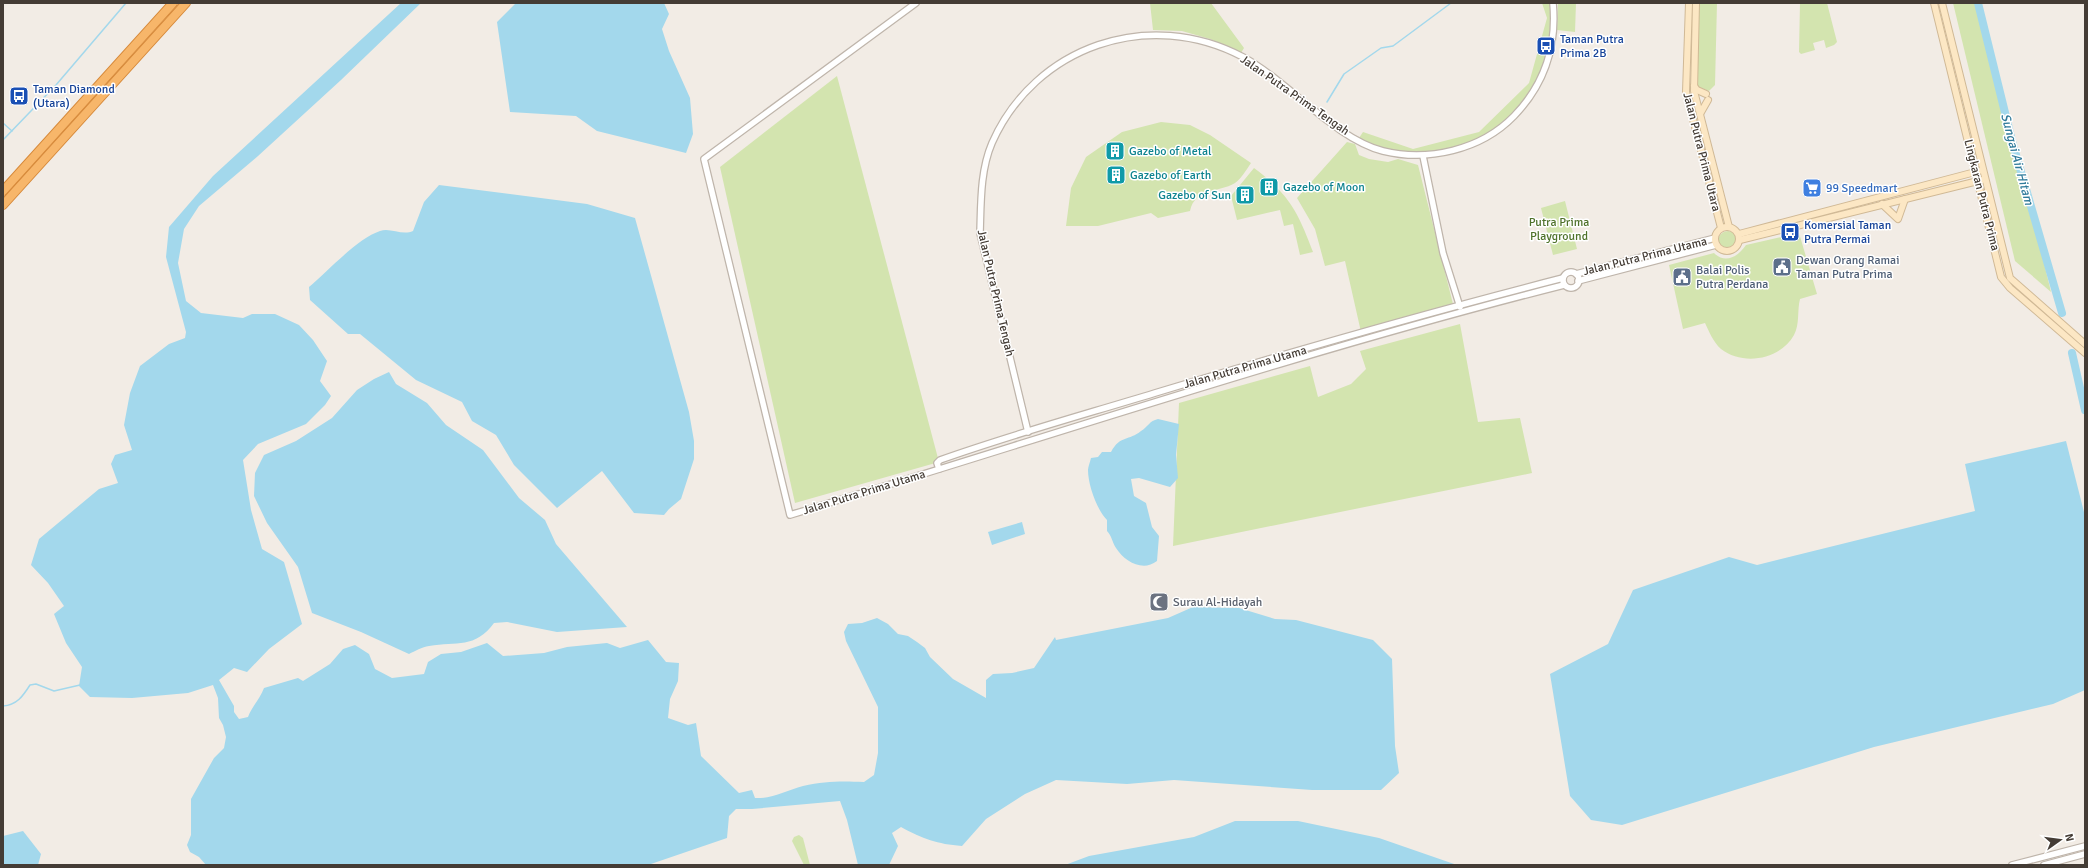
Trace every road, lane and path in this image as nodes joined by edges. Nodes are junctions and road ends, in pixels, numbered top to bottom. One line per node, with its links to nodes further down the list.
1 (174, 3): 18 (highway)
2 (186, 3): 20 (highway)
3 (916, 3): 35 (street, Jalan Putra Prima Utama)
4 (1553, 3): 13 (street, Jalan Putra Prima Tengah)
5 (1689, 3): 23 (main road, Jalan Putra Prima Utara)
6 (1696, 3): 9 (main road, Jalan Putra Prima Utara)
7 (1934, 3): 15 (main road, Lingkaran Putra Prima)
8 (1942, 3): 14 (main road, Lingkaran Putra Prima)
9 (1694, 86): 10 (main road); 12 (main road, Jalan Putra Prima Utara)
10 (1706, 94)
11 (1708, 100): 12 (main road)
12 (1700, 114): 22 (main road, Jalan Putra Prima Utara)
13 (1423, 156): 31 (street); 34 (street, Jalan Putra Prima Tengah)
14 (1983, 170): 15 (main road); 16 (main road, Lingkaran Putra Prima)
15 (1976, 172): 17 (main road, Lingkaran Putra Prima); 24 (main road)
16 (1985, 179): 17 (main road); 32 (main road, Lingkaran Putra Prima)
17 (1978, 181): 19 (main road); 33 (main road, Lingkaran Putra Prima)
18 (3, 191)
19 (1905, 198): 21 (main road); 21 (main road)
20 (3, 204)
21 (1882, 204): 24 (main road)
22 (1729, 227): 23 (main road); 24 (main road)
23 (1721, 228): 25 (main road)
24 (1739, 237): 26 (main road)
25 (1715, 238): 26 (main road); 27 (street, Jalan Putra Prima Utama)
26 (1716, 245): 29 (street, Jalan Putra Prima Utama)
27 (1576, 274): 28 (street); 29 (street)
28 (1563, 278): 30 (street); 31 (street, Jalan Putra Prima Utama)
29 (1578, 281): 30 (street)
30 (1564, 285): 31 (street, Jalan Putra Prima Utama)
31 (1460, 308): 34 (street, Jalan Putra Prima Utama); 35 (street, Jalan Putra Prima Utama)
32 (2085, 344)
33 (2085, 353)
34 (1028, 432): 35 (street, Jalan Putra Prima Utama)
35 (939, 469)
36 (2085, 846): 38 (street)
37 (2085, 854): 39 (street)
38 (2012, 865)
39 (2044, 865)

